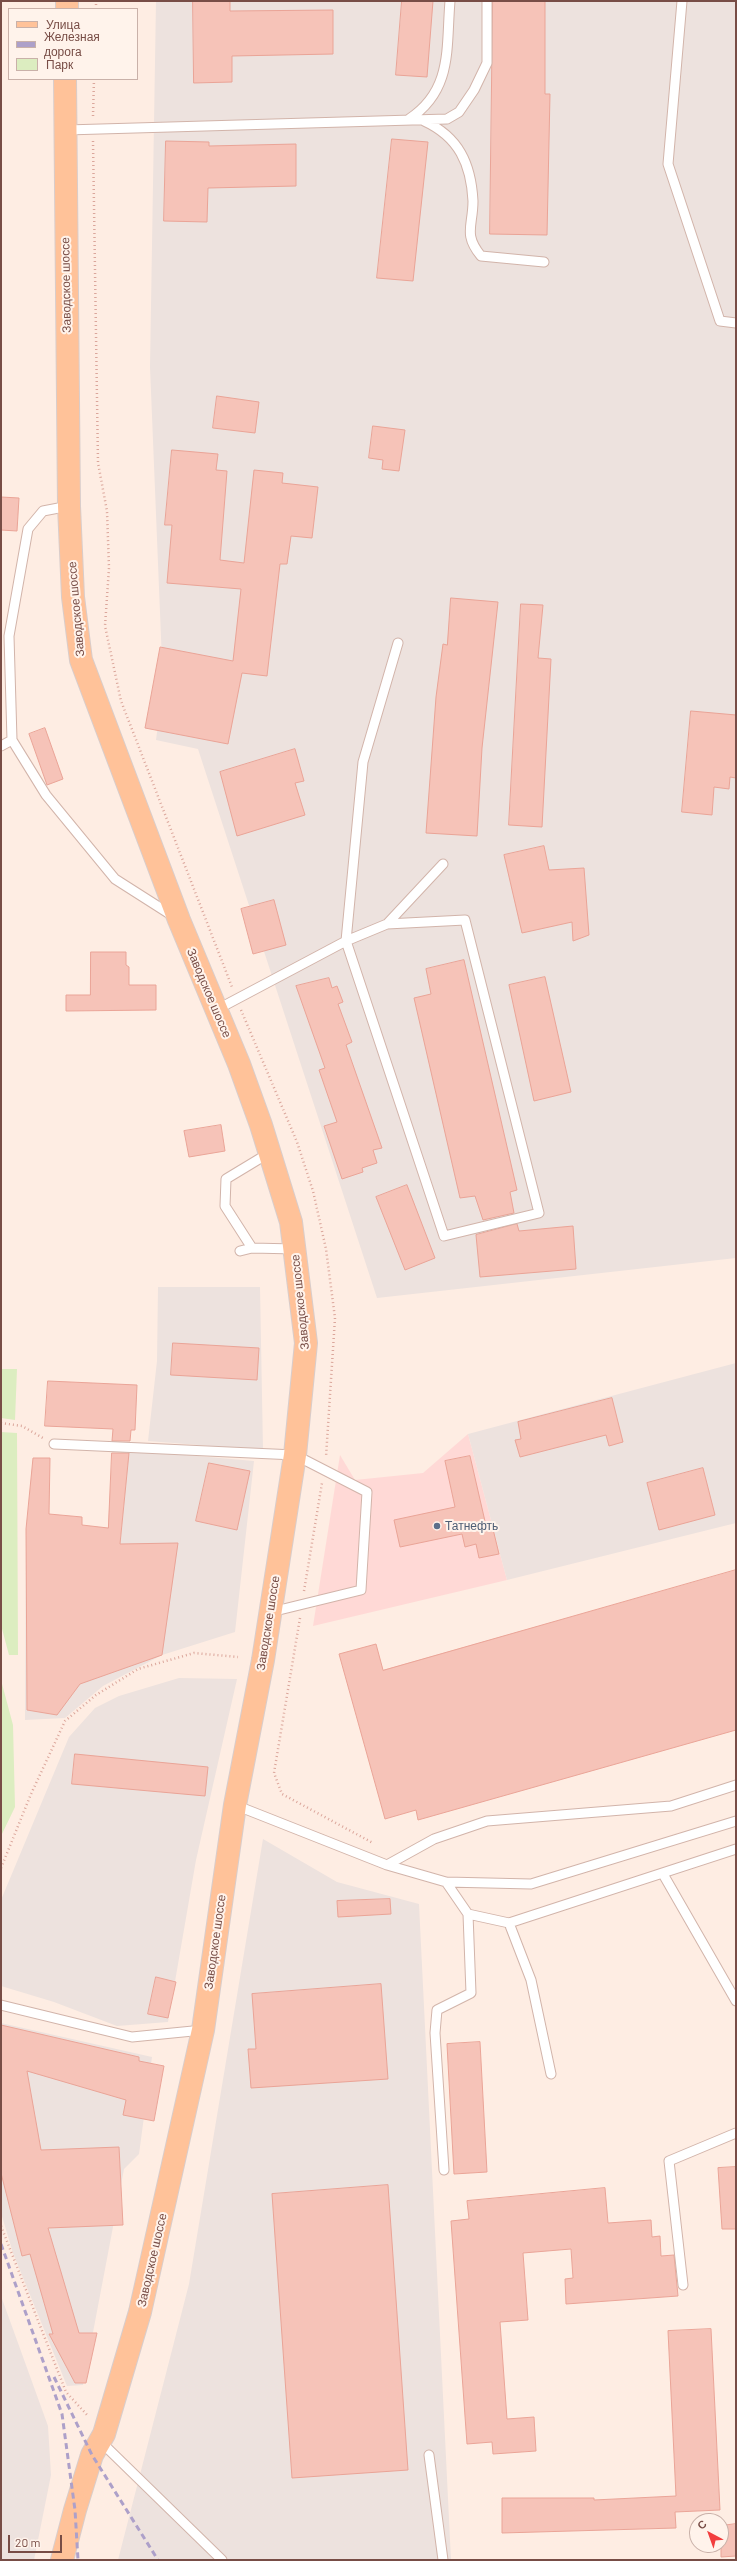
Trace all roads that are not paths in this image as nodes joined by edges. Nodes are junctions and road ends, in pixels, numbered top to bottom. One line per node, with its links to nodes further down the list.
1 (450, 1): 5 (lane)
2 (487, 1): 6 (lane)
3 (682, 1): 9 (lane)
4 (65, 80): 7 (main road, Заводское шоссе)
5 (408, 119): 6 (lane); 7 (lane)
6 (421, 119): 8 (lane)
7 (64, 130): 10 (main road, Заводское шоссе)
8 (544, 262)
9 (736, 323)
10 (69, 506): 11 (lane); 16 (main road, Заводское шоссе)
11 (5, 636): 13 (lane)
12 (398, 643): 18 (lane)
13 (12, 740): 14 (lane); 16 (lane)
14 (1, 746)
15 (443, 864): 17 (lane)
16 (179, 920): 19 (main road, Заводское шоссе)
17 (387, 924): 18 (lane); 18 (lane)
18 (346, 941): 19 (lane)
19 (216, 1010): 20 (main road, Заводское шоссе)
20 (269, 1153): 21 (lane); 22 (main road, Заводское шоссе)
21 (252, 1248): 22 (lane); 23 (lane)
22 (295, 1249): 25 (main road, Заводское шоссе)
23 (240, 1251)
24 (54, 1444): 25 (lane)
25 (295, 1455): 26 (main road, Заводское шоссе); 26 (lane)
26 (270, 1612): 28 (main road, Заводское шоссе)
27 (736, 1785): 31 (lane)
28 (235, 1805): 31 (lane); 38 (main road, Заводское шоссе)
29 (736, 1821): 33 (lane)
30 (736, 1849): 32 (lane)
31 (387, 1865): 33 (lane)
32 (662, 1874): 35 (lane); 36 (lane)
33 (446, 1882): 34 (lane)
34 (468, 1914): 35 (lane); 41 (lane)
35 (508, 1923): 39 (lane)
36 (736, 2002)
37 (1, 2005): 38 (lane)
38 (203, 2030): 43 (main road, Заводское шоссе)
39 (551, 2074)
40 (736, 2133): 42 (lane)
41 (444, 2170)
42 (683, 2284)
43 (102, 2437): 45 (main road, Заводское шоссе); 46 (lane)
44 (429, 2456): 47 (lane)
45 (62, 2560)
46 (222, 2560)
47 (443, 2560)

